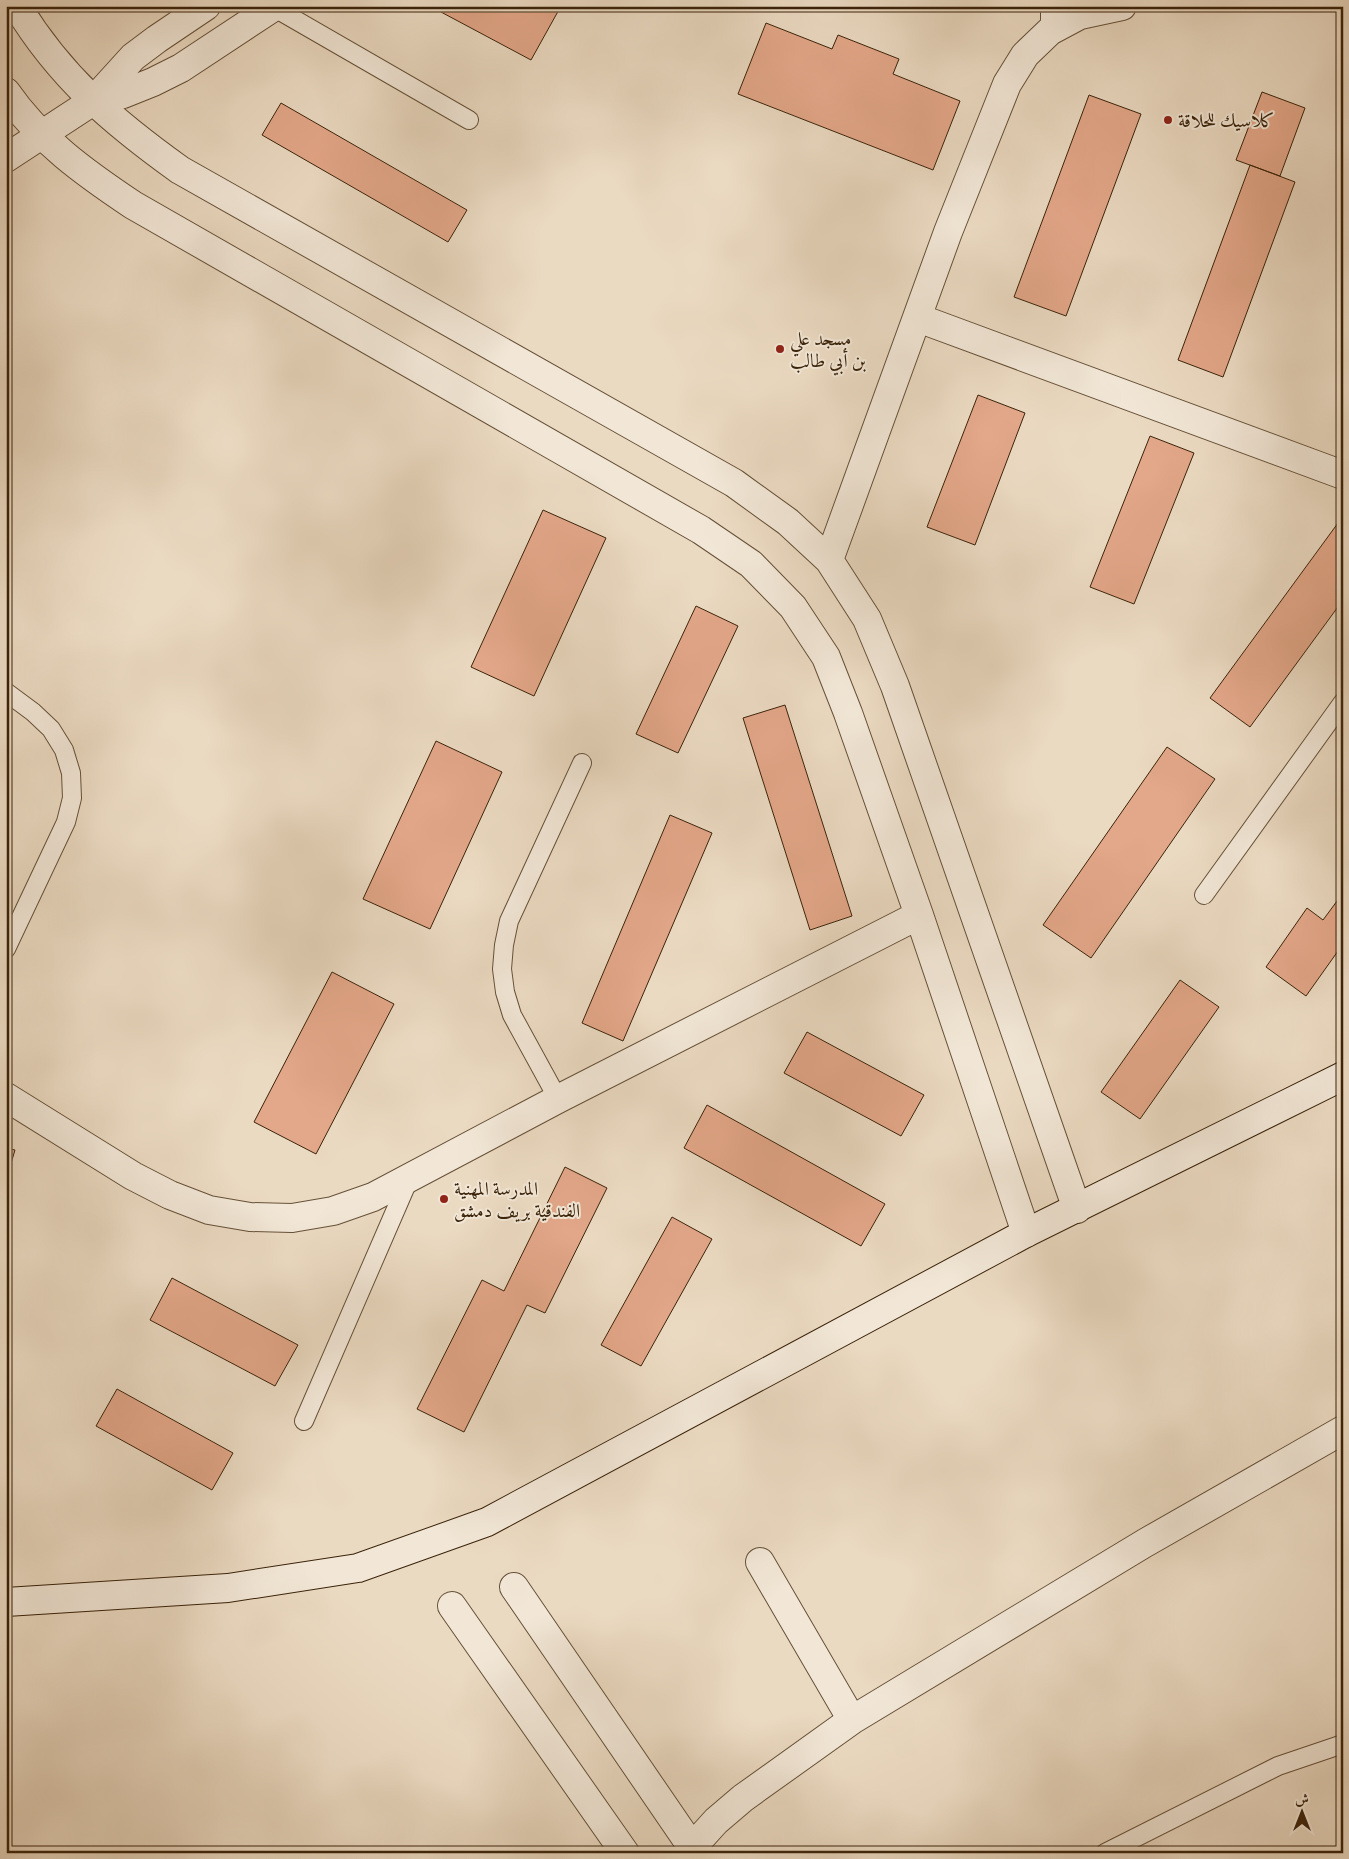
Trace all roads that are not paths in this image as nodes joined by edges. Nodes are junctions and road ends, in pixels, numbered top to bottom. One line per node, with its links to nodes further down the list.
1 (17, 6): 7 (street)
2 (206, 6): 7 (street)
3 (1122, 6): 5 (street)
4 (274, 7): 7 (street); 8 (lane)
5 (1050, 19): 11 (street)
6 (6, 92): 9 (street)
7 (93, 102): 9 (street); 13 (street)
8 (469, 120)
9 (42, 135): 10 (street); 18 (street)
10 (6, 158)
11 (918, 318): 12 (street); 13 (street)
12 (1343, 476)
13 (829, 560): 24 (street)
14 (6, 692): 19 (lane)
15 (1343, 702): 17 (lane)
16 (582, 763): 22 (lane)
17 (1204, 895)
18 (918, 915): 22 (street); 25 (street)
19 (6, 949)
20 (1343, 1076): 24 (street)
21 (6, 1097): 23 (street)
22 (558, 1099): 23 (street)
23 (409, 1179): 26 (lane)
24 (1078, 1209): 25 (street)
25 (1026, 1233): 30 (street)
26 (304, 1421)
27 (1343, 1430): 32 (street)
28 (760, 1562): 32 (street)
29 (514, 1587): 34 (street)
30 (6, 1602)
31 (452, 1606): 35 (street)
32 (852, 1720): 34 (street)
33 (1343, 1744): 36 (lane)
34 (691, 1851)
35 (625, 1853)
36 (1105, 1853)

